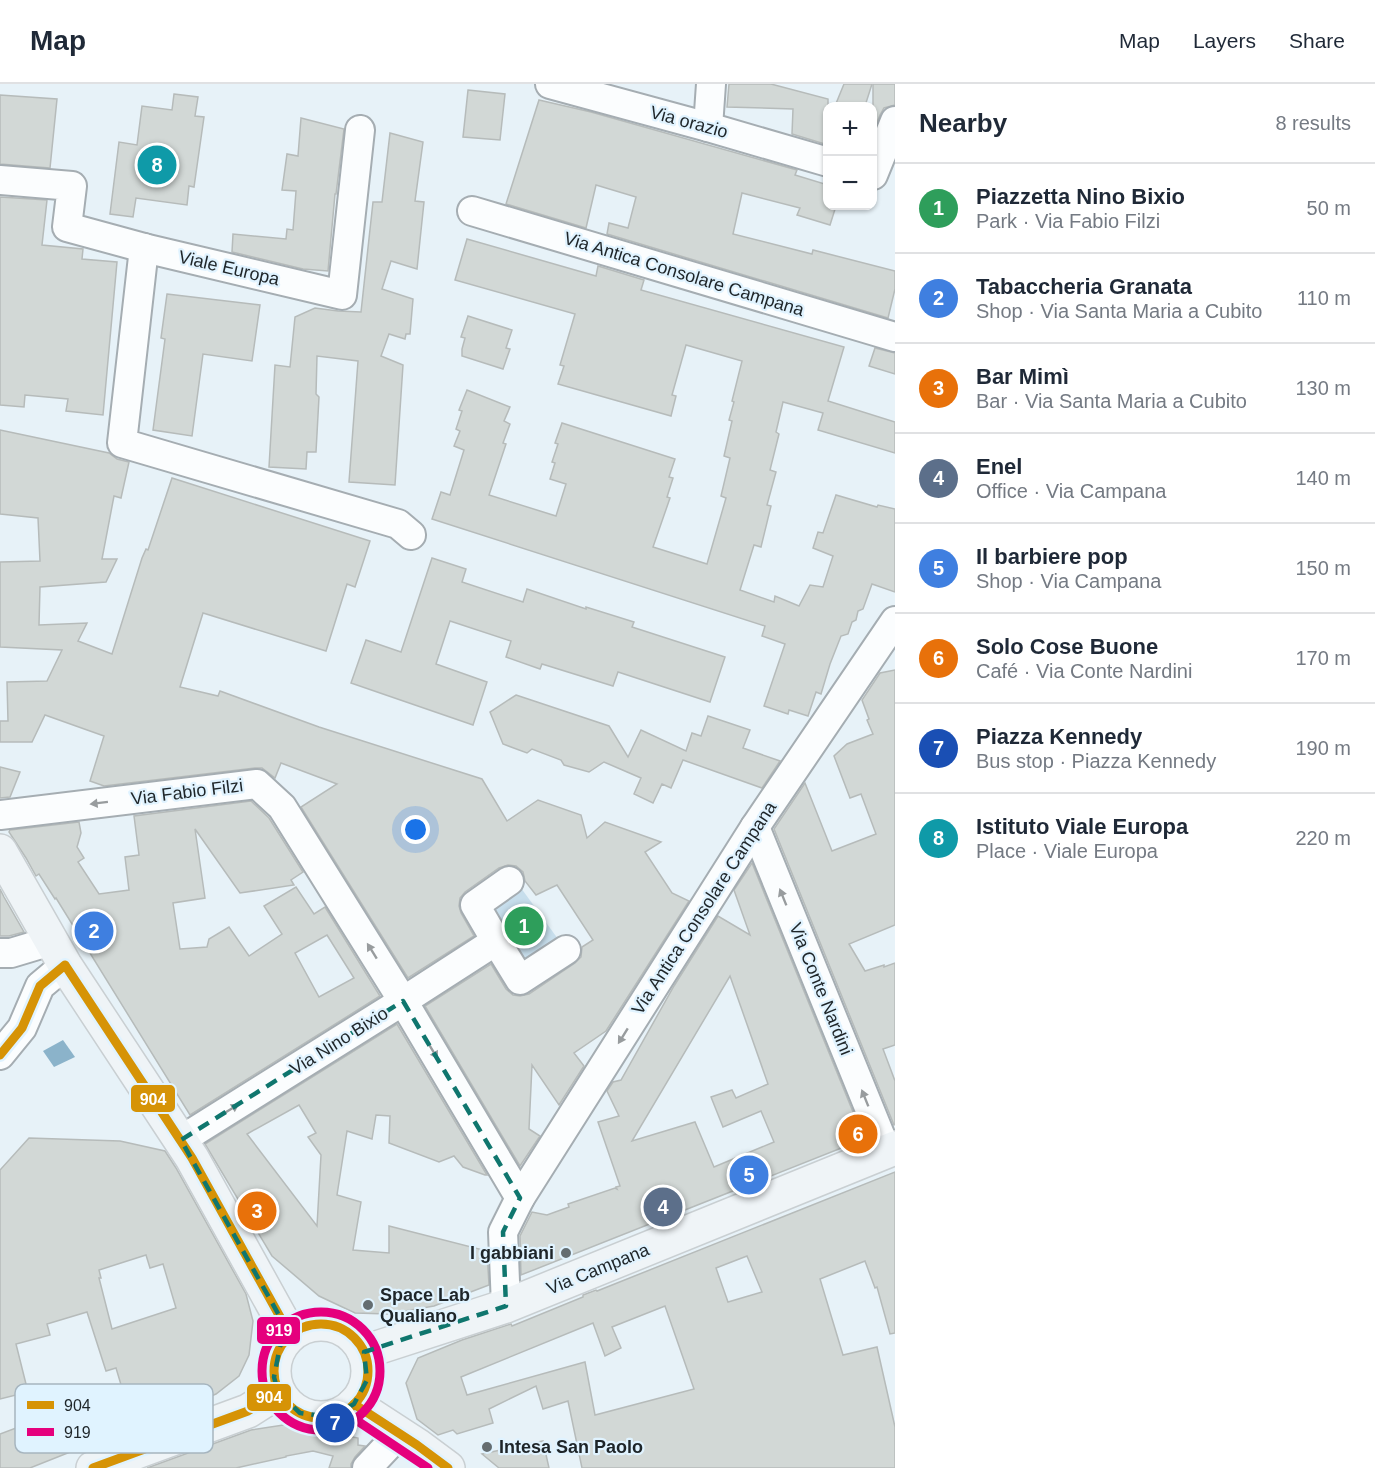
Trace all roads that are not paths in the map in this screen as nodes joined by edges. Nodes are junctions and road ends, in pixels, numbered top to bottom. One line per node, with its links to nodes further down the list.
1 (549, 84): 4 (street, Via orazio)
2 (711, 84): 4 (street)
3 (895, 121): 7 (street)
4 (708, 127): 6 (street, Via orazio)
5 (360, 130): 10 (street, Viale Europa)
6 (823, 161)
7 (880, 177)
8 (0, 180): 10 (street, Viale Europa)
9 (472, 212): 11 (street, Via Antica Consolare Campana)
10 (144, 248): 12 (street)
11 (895, 337)
12 (411, 535)
13 (895, 621): 15 (street, Via Antica Consolare Campana)
14 (0, 815): 22 (street, Via Fabio Filzi, one-way to 14)
15 (755, 827): 25 (street, Via Conte Nardini, one-way to 15); 26 (street, Via Antica Consolare Campana, one-way to 26)
16 (0, 851): 21 (main road)
17 (509, 881): 18 (street)
18 (496, 941): 19 (street); 22 (street, Via Nino Bixio)
19 (566, 950)
20 (0, 953): 21 (street)
21 (58, 953): 23 (street); 24 (main road)
22 (403, 1001): 24 (street, Via Nino Bixio, one-way to 22); 26 (street, Via Fabio Filzi, one-way to 26)
23 (0, 1055)
24 (181, 1140): 28 (main road)
25 (891, 1150): 27 (main road, Via Campana)
26 (520, 1198): 27 (street, Via Antica Consolare Campana)
27 (506, 1306): 29 (main road, Via Campana)
28 (290, 1335): 29 (main road); 30 (main road)
29 (364, 1352): 31 (main road)
30 (278, 1392): 31 (main road); 32 (main road)
31 (354, 1404): 33 (main road)
32 (213, 1424)
33 (399, 1434): 36 (street); 37 (main road)
34 (134, 1453): 35 (main road)
35 (93, 1468)
36 (367, 1468)
37 (448, 1468)

